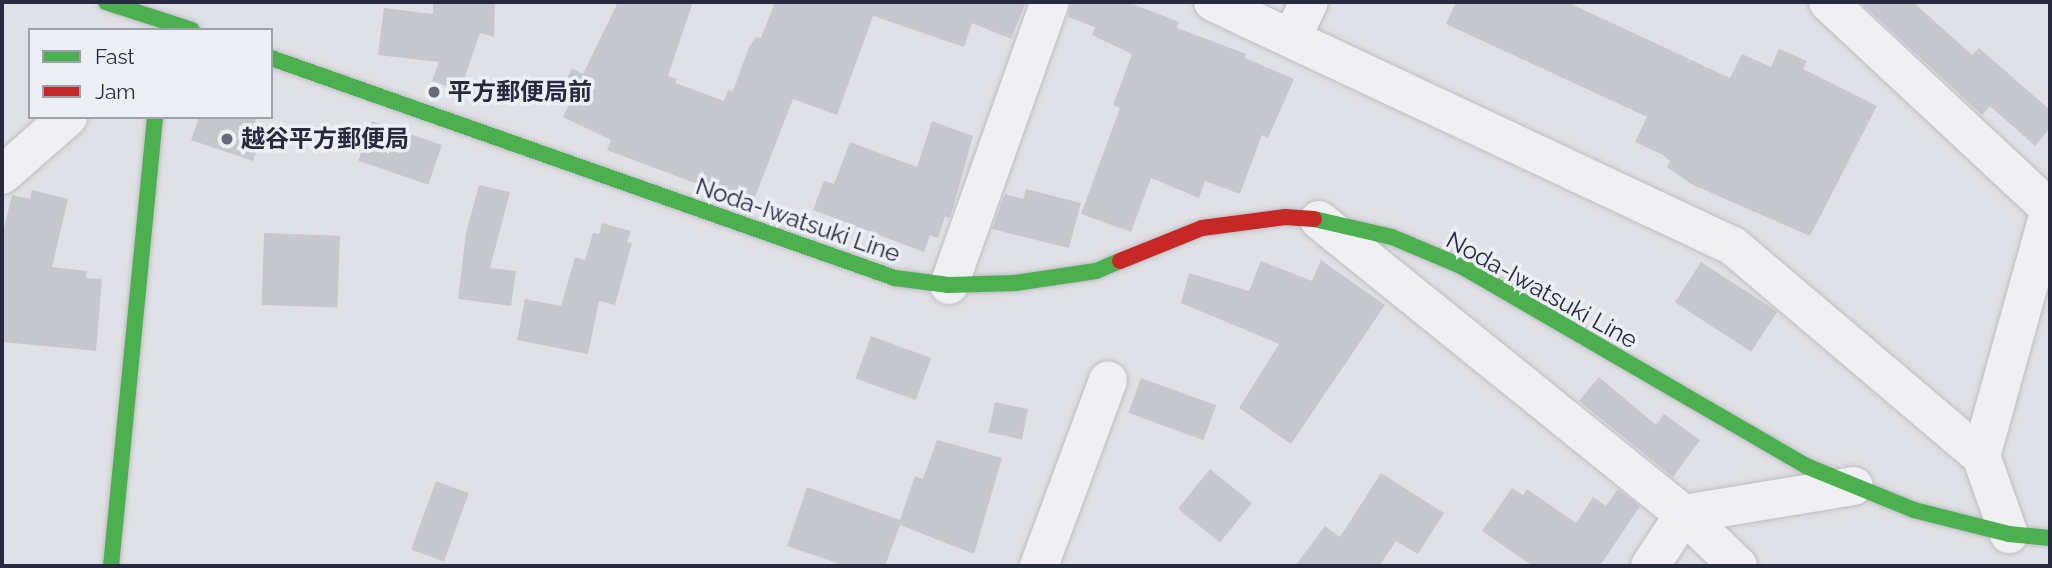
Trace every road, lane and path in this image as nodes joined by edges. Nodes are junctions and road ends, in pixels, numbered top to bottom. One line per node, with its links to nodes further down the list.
1 (106, 2): 6 (main road)
2 (1050, 2): 13 (street)
3 (1213, 2): 7 (street)
4 (1308, 2): 7 (street)
5 (1828, 2): 15 (street)
6 (177, 23)
7 (1292, 38): 15 (street)
8 (273, 59): 13 (main road, Noda-Iwatsuki Line)
9 (66, 119): 11 (street)
10 (155, 119): 20 (main road)
11 (2, 176)
12 (1319, 220): 13 (main road, Noda-Iwatsuki Line); 16 (main road, Noda-Iwatsuki Line); 17 (street)
13 (949, 285)
14 (1108, 380): 21 (street)
15 (1981, 456): 18 (street)
16 (1854, 486): 17 (street); 18 (main road, Noda-Iwatsuki Line)
17 (1684, 514): 22 (street); 23 (street)
18 (2009, 534): 19 (main road, Noda-Iwatsuki Line)
19 (2050, 538)
20 (111, 566)
21 (1039, 566)
22 (1650, 566)
23 (1738, 566)

